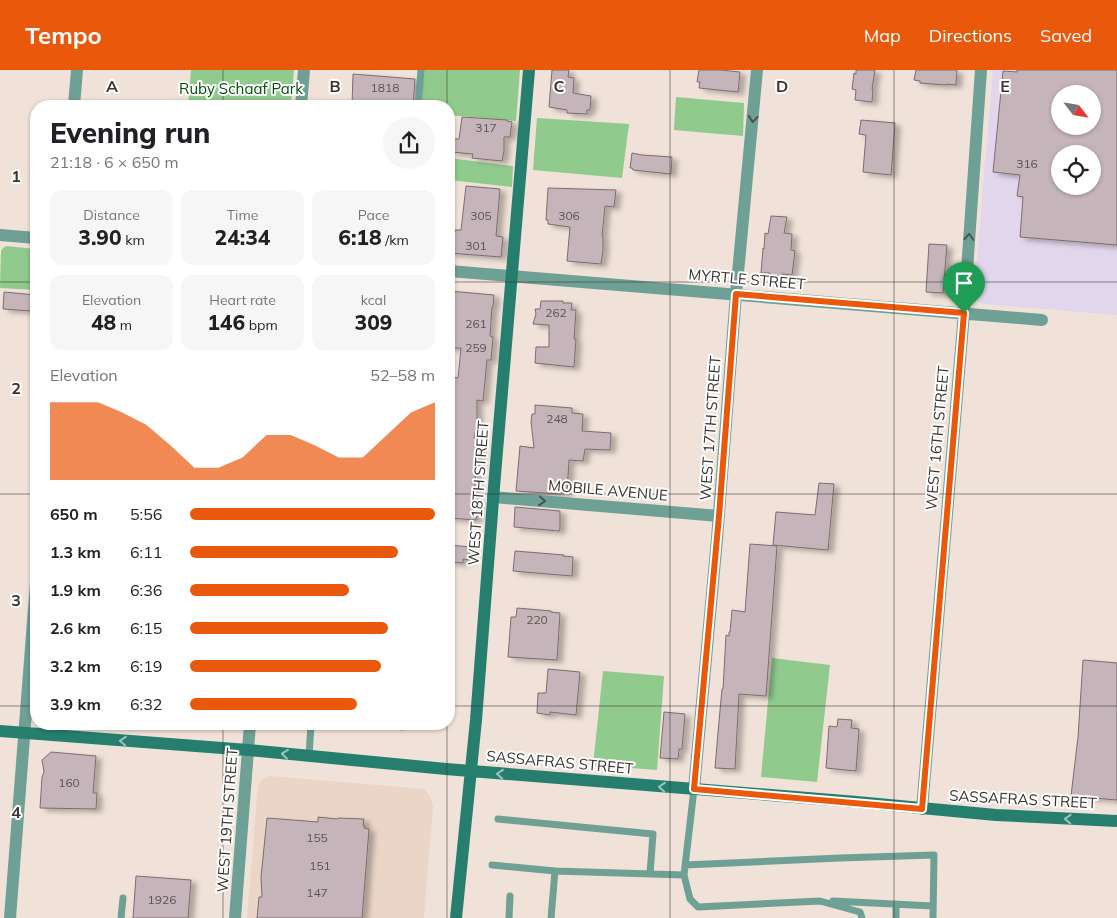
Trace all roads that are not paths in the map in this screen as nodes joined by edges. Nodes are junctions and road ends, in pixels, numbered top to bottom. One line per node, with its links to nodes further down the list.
1 (77, 70): 7 (street)
2 (304, 70): 8 (street)
3 (421, 70): 9 (lane)
4 (529, 70): 13 (street, WEST 18TH STREET)
5 (757, 70): 14 (street, WEST 17TH STREET, one-way to 14)
6 (981, 70): 15 (street, WEST 16TH STREET, one-way to 6)
7 (74, 100)
8 (302, 100)
9 (418, 100)
10 (0, 235): 11 (street)
11 (30, 238)
12 (455, 271): 13 (street, MYRTLE STREET)
13 (512, 275): 14 (street, MYRTLE STREET); 17 (street, WEST 18TH STREET)
14 (736, 294): 15 (street, MYRTLE STREET); 18 (street, WEST 17TH STREET)
15 (964, 313): 16 (street, MYRTLE STREET); 28 (street, WEST 16TH STREET)
16 (1042, 320)
17 (493, 497): 18 (street, MOBILE AVENUE, one-way to 18); 26 (street, WEST 18TH STREET)
18 (719, 516): 27 (street, WEST 17TH STREET)
19 (30, 658): 23 (street)
20 (250, 730): 24 (street, WEST 19TH STREET)
21 (311, 730): 25 (lane)
22 (0, 731): 23 (street, SASSAFRAS STREET)
23 (24, 733): 24 (street, SASSAFRAS STREET, one-way to 23); 41 (street)
24 (248, 750): 25 (street, SASSAFRAS STREET, one-way to 24); 43 (street, WEST 19TH STREET)
25 (309, 756): 26 (street, SASSAFRAS STREET)
26 (471, 772): 27 (street, SASSAFRAS STREET, one-way to 26); 44 (street, WEST 18TH STREET)
27 (694, 789): 28 (street, SASSAFRAS STREET); 32 (lane)
28 (922, 809): 30 (street, SASSAFRAS STREET, one-way to 28)
29 (498, 819): 34 (lane)
30 (1117, 821)
31 (492, 865): 33 (lane)
32 (685, 866): 35 (lane); 40 (lane)
33 (555, 871): 34 (lane); 46 (lane)
34 (650, 874): 35 (lane)
35 (684, 874): 38 (lane)
36 (510, 896): 45 (lane)
37 (123, 898): 42 (lane)
38 (820, 901): 39 (lane); 47 (lane)
39 (896, 904): 40 (lane); 48 (lane)
40 (933, 906): 49 (lane)
41 (10, 918)
42 (121, 918)
43 (235, 918)
44 (456, 918)
45 (508, 918)
46 (551, 918)
47 (862, 918)
48 (896, 918)
49 (932, 918)

